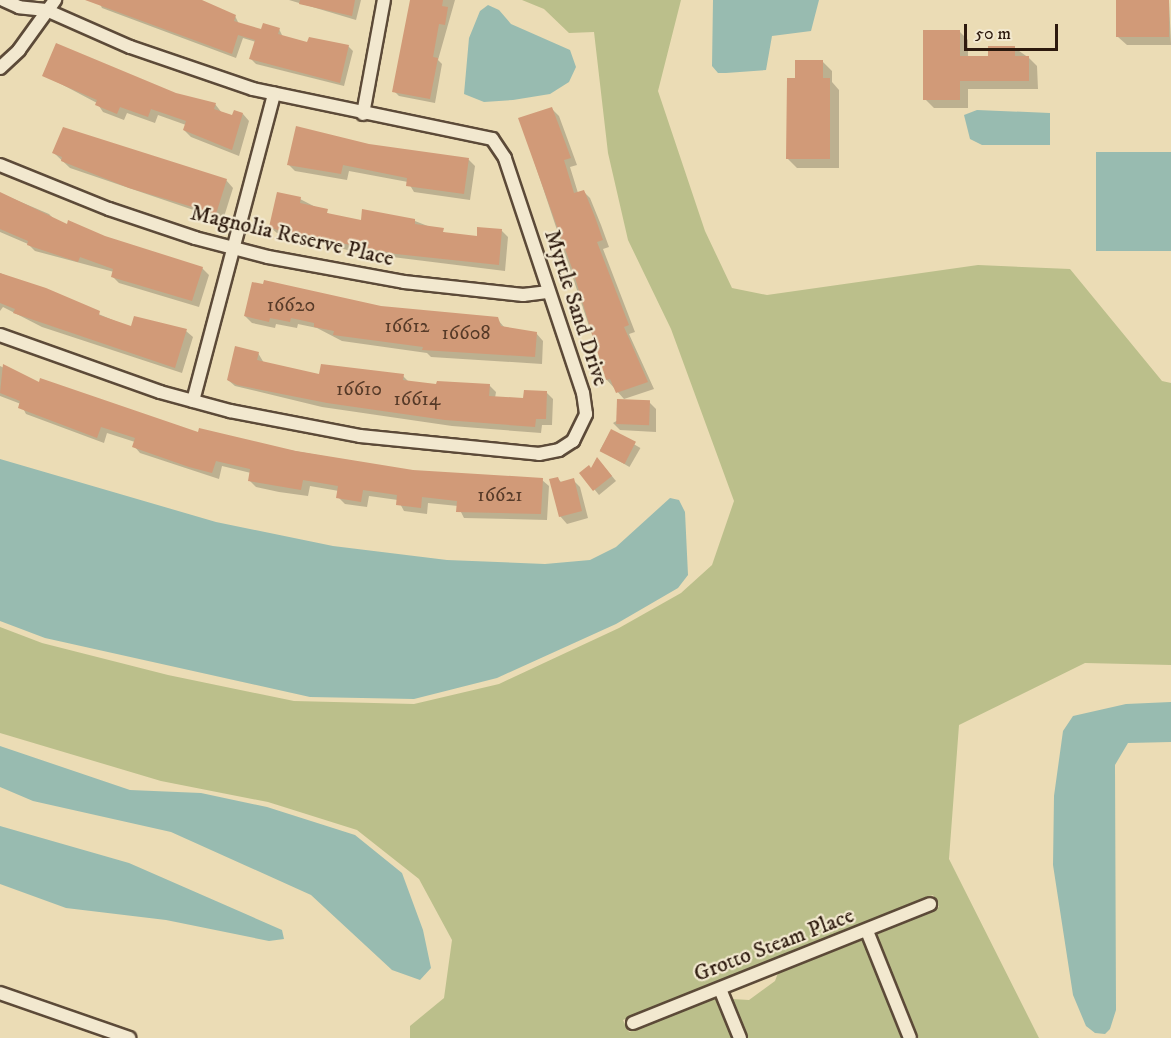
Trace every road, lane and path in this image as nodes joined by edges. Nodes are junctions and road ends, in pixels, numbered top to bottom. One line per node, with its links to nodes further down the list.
1 (3, 0): 5 (street, Myrtle Sand Drive)
2 (37, 0): 5 (street, Myrtle Sand Drive)
3 (55, 0): 5 (street)
4 (384, 0): 8 (street)
5 (46, 10): 6 (street); 7 (street, Myrtle Sand Drive)
6 (0, 68)
7 (274, 94): 8 (street, Myrtle Sand Drive); 10 (street)
8 (363, 114): 11 (street, Myrtle Sand Drive)
9 (0, 165): 10 (street, Magnolia Reserve Place)
10 (235, 248): 11 (street, Magnolia Reserve Place); 13 (street)
11 (549, 292): 13 (street, Myrtle Sand Drive)
12 (0, 335): 13 (street, Myrtle Sand Drive)
13 (194, 401)
14 (930, 904): 15 (street, Grotto Steam Place)
15 (867, 931): 16 (street, Grotto Steam Place); 21 (street)
16 (720, 989): 18 (street, Grotto Steam Place); 20 (street)
17 (0, 993): 19 (street)
18 (633, 1023)
19 (129, 1038)
20 (740, 1038)
21 (910, 1038)

